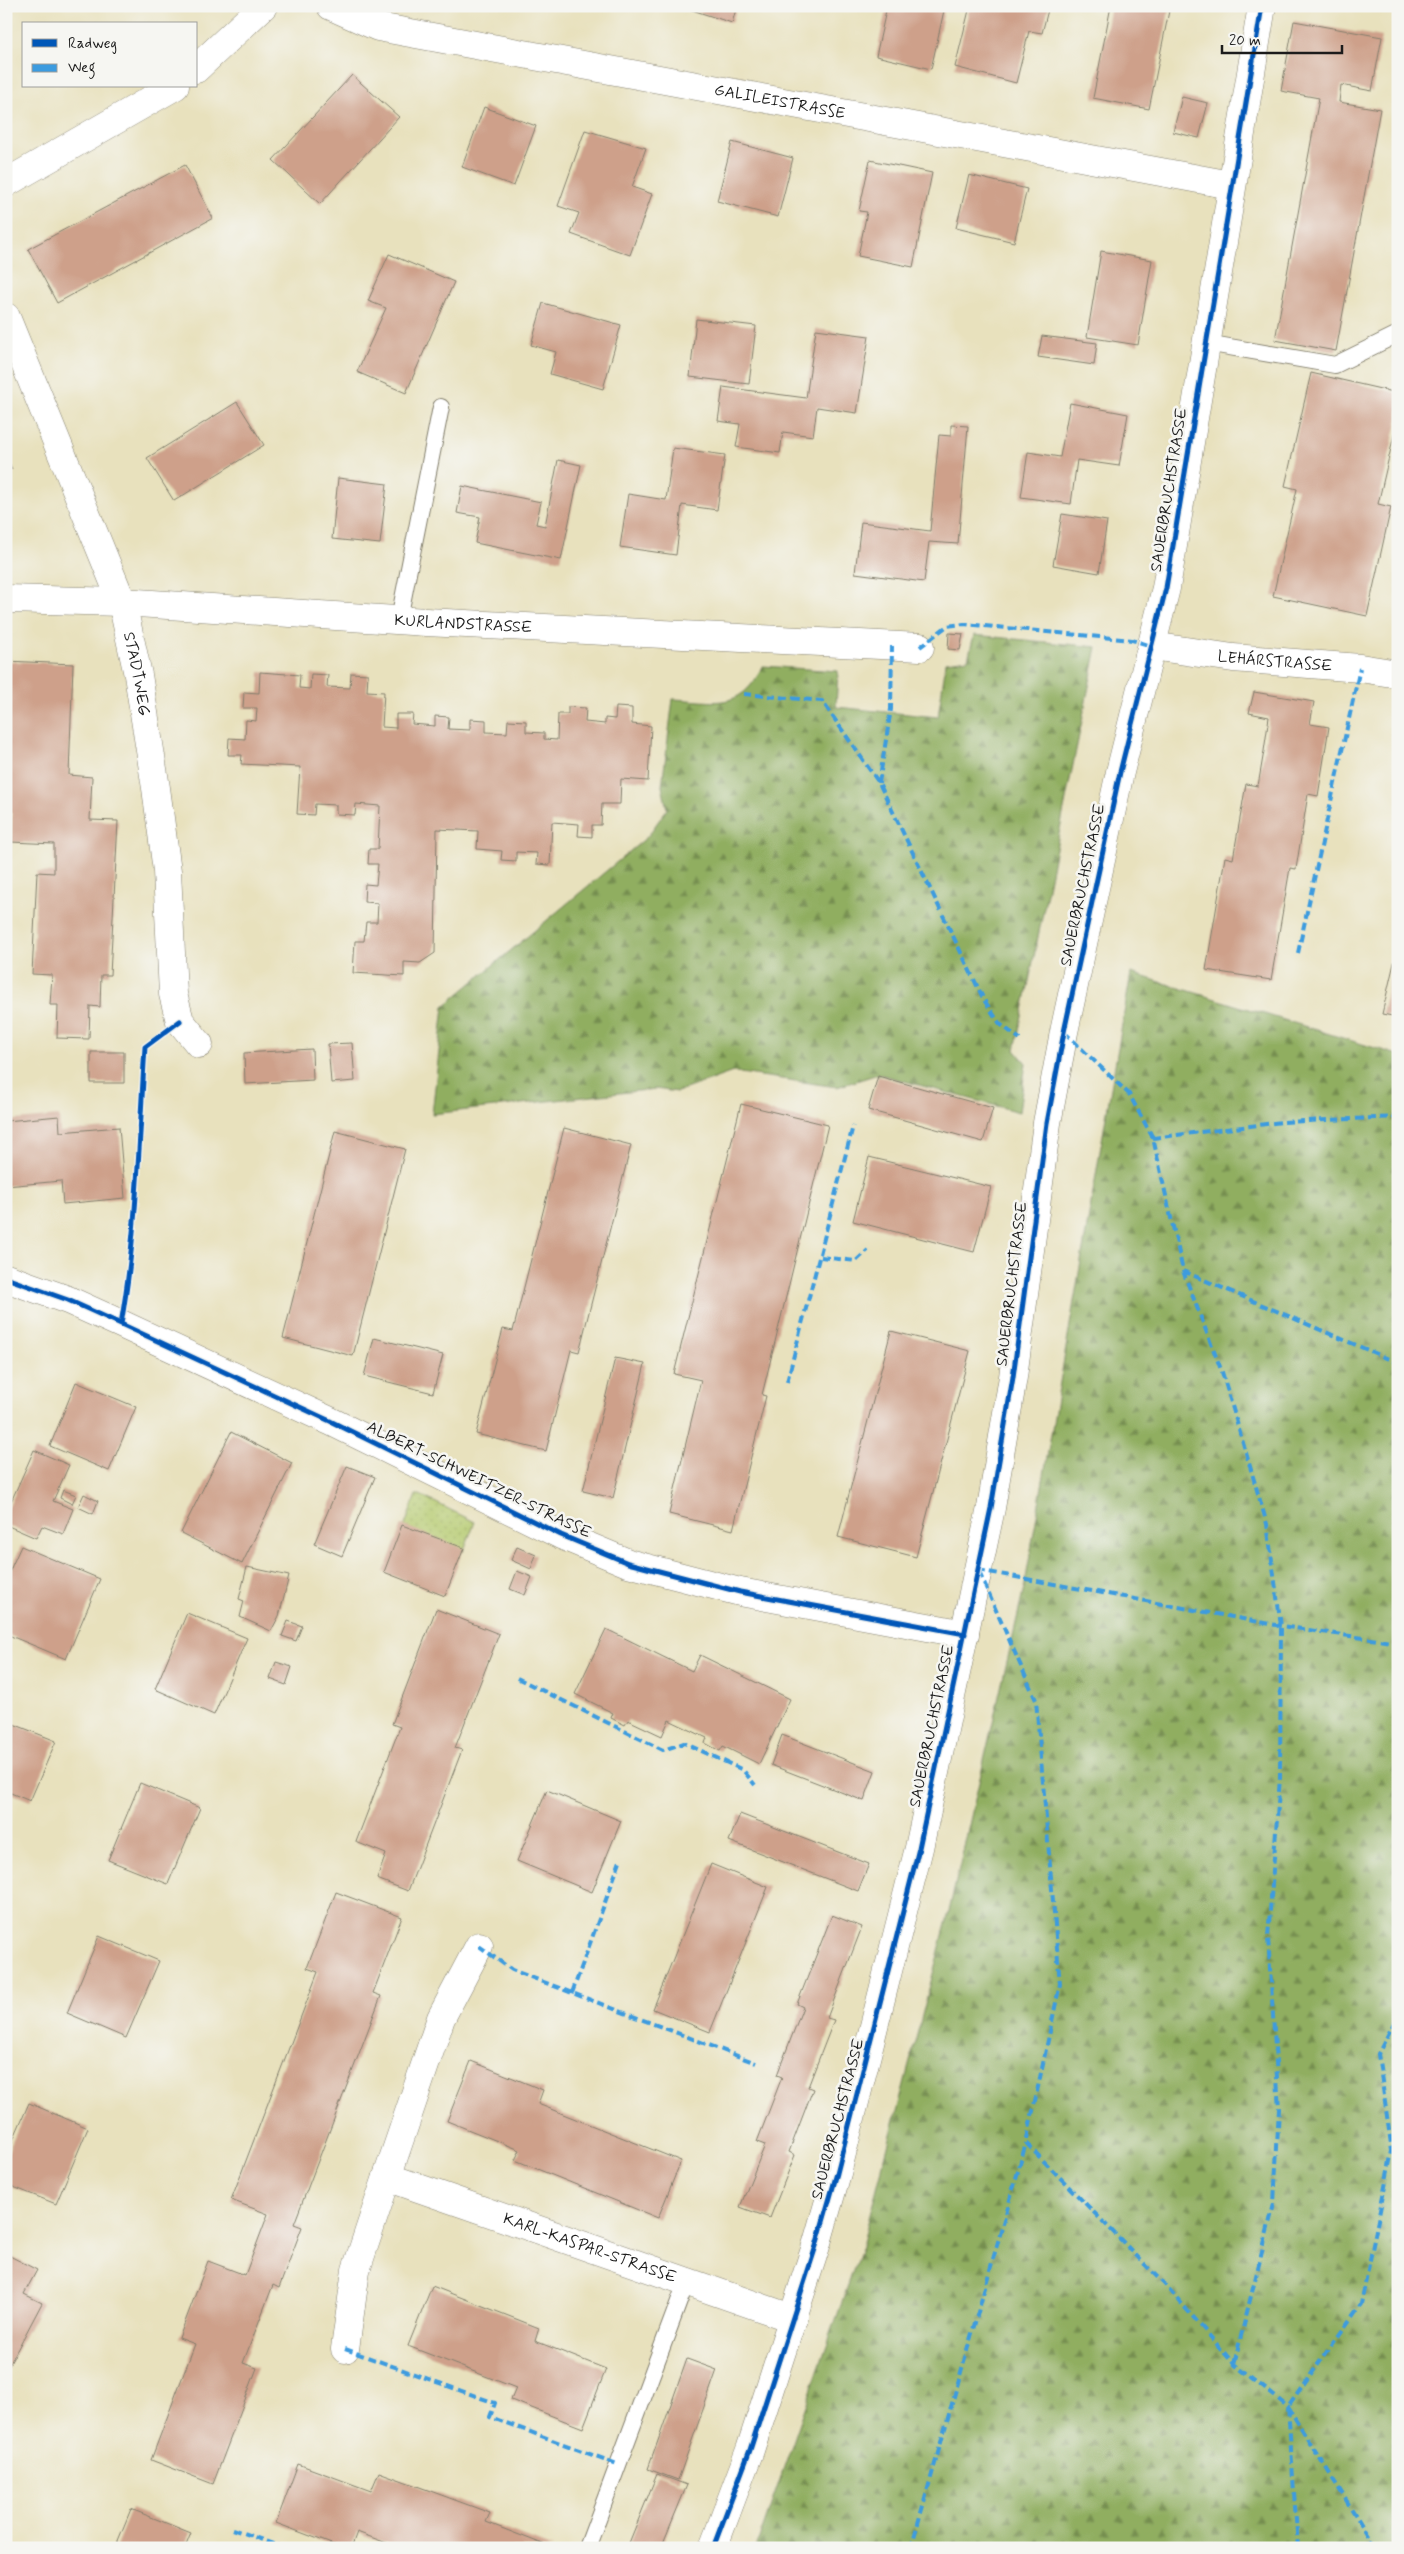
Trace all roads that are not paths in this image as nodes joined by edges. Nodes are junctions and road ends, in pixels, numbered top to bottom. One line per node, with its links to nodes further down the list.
1 (262, 6): 4 (street)
2 (331, 6): 7 (street, GALILEISTRASSE)
3 (1262, 6): 7 (street, SAUERBRUCHSTRASSE)
4 (198, 67)
5 (172, 88): 6 (street)
6 (6, 183)
7 (1231, 185): 10 (street, SAUERBRUCHSTRASSE)
8 (6, 317): 13 (street, STADTWEG)
9 (1398, 334): 10 (lane)
10 (1206, 343): 15 (street, SAUERBRUCHSTRASSE)
11 (441, 407): 14 (lane)
12 (6, 599): 13 (street, KURLANDSTRASSE)
13 (122, 602): 14 (street, KURLANDSTRASSE); 18 (street, STADTWEG)
14 (399, 619): 16 (street, KURLANDSTRASSE)
15 (1152, 646): 17 (street, LEHÁRSTRASSE); 20 (street, SAUERBRUCHSTRASSE)
16 (920, 647)
17 (1398, 674)
18 (199, 1044)
19 (6, 1278): 20 (street, ALBERT-SCHWEITZER-STRASSE)
20 (965, 1634): 24 (street, SAUERBRUCHSTRASSE)
21 (479, 1946): 22 (street)
22 (387, 2177): 23 (street, KARL-KASPAR-STRASSE); 25 (street)
23 (687, 2280): 24 (street, KARL-KASPAR-STRASSE); 26 (lane)
24 (794, 2319): 27 (street, SAUERBRUCHSTRASSE)
25 (345, 2349)
26 (587, 2548)
27 (713, 2548)

